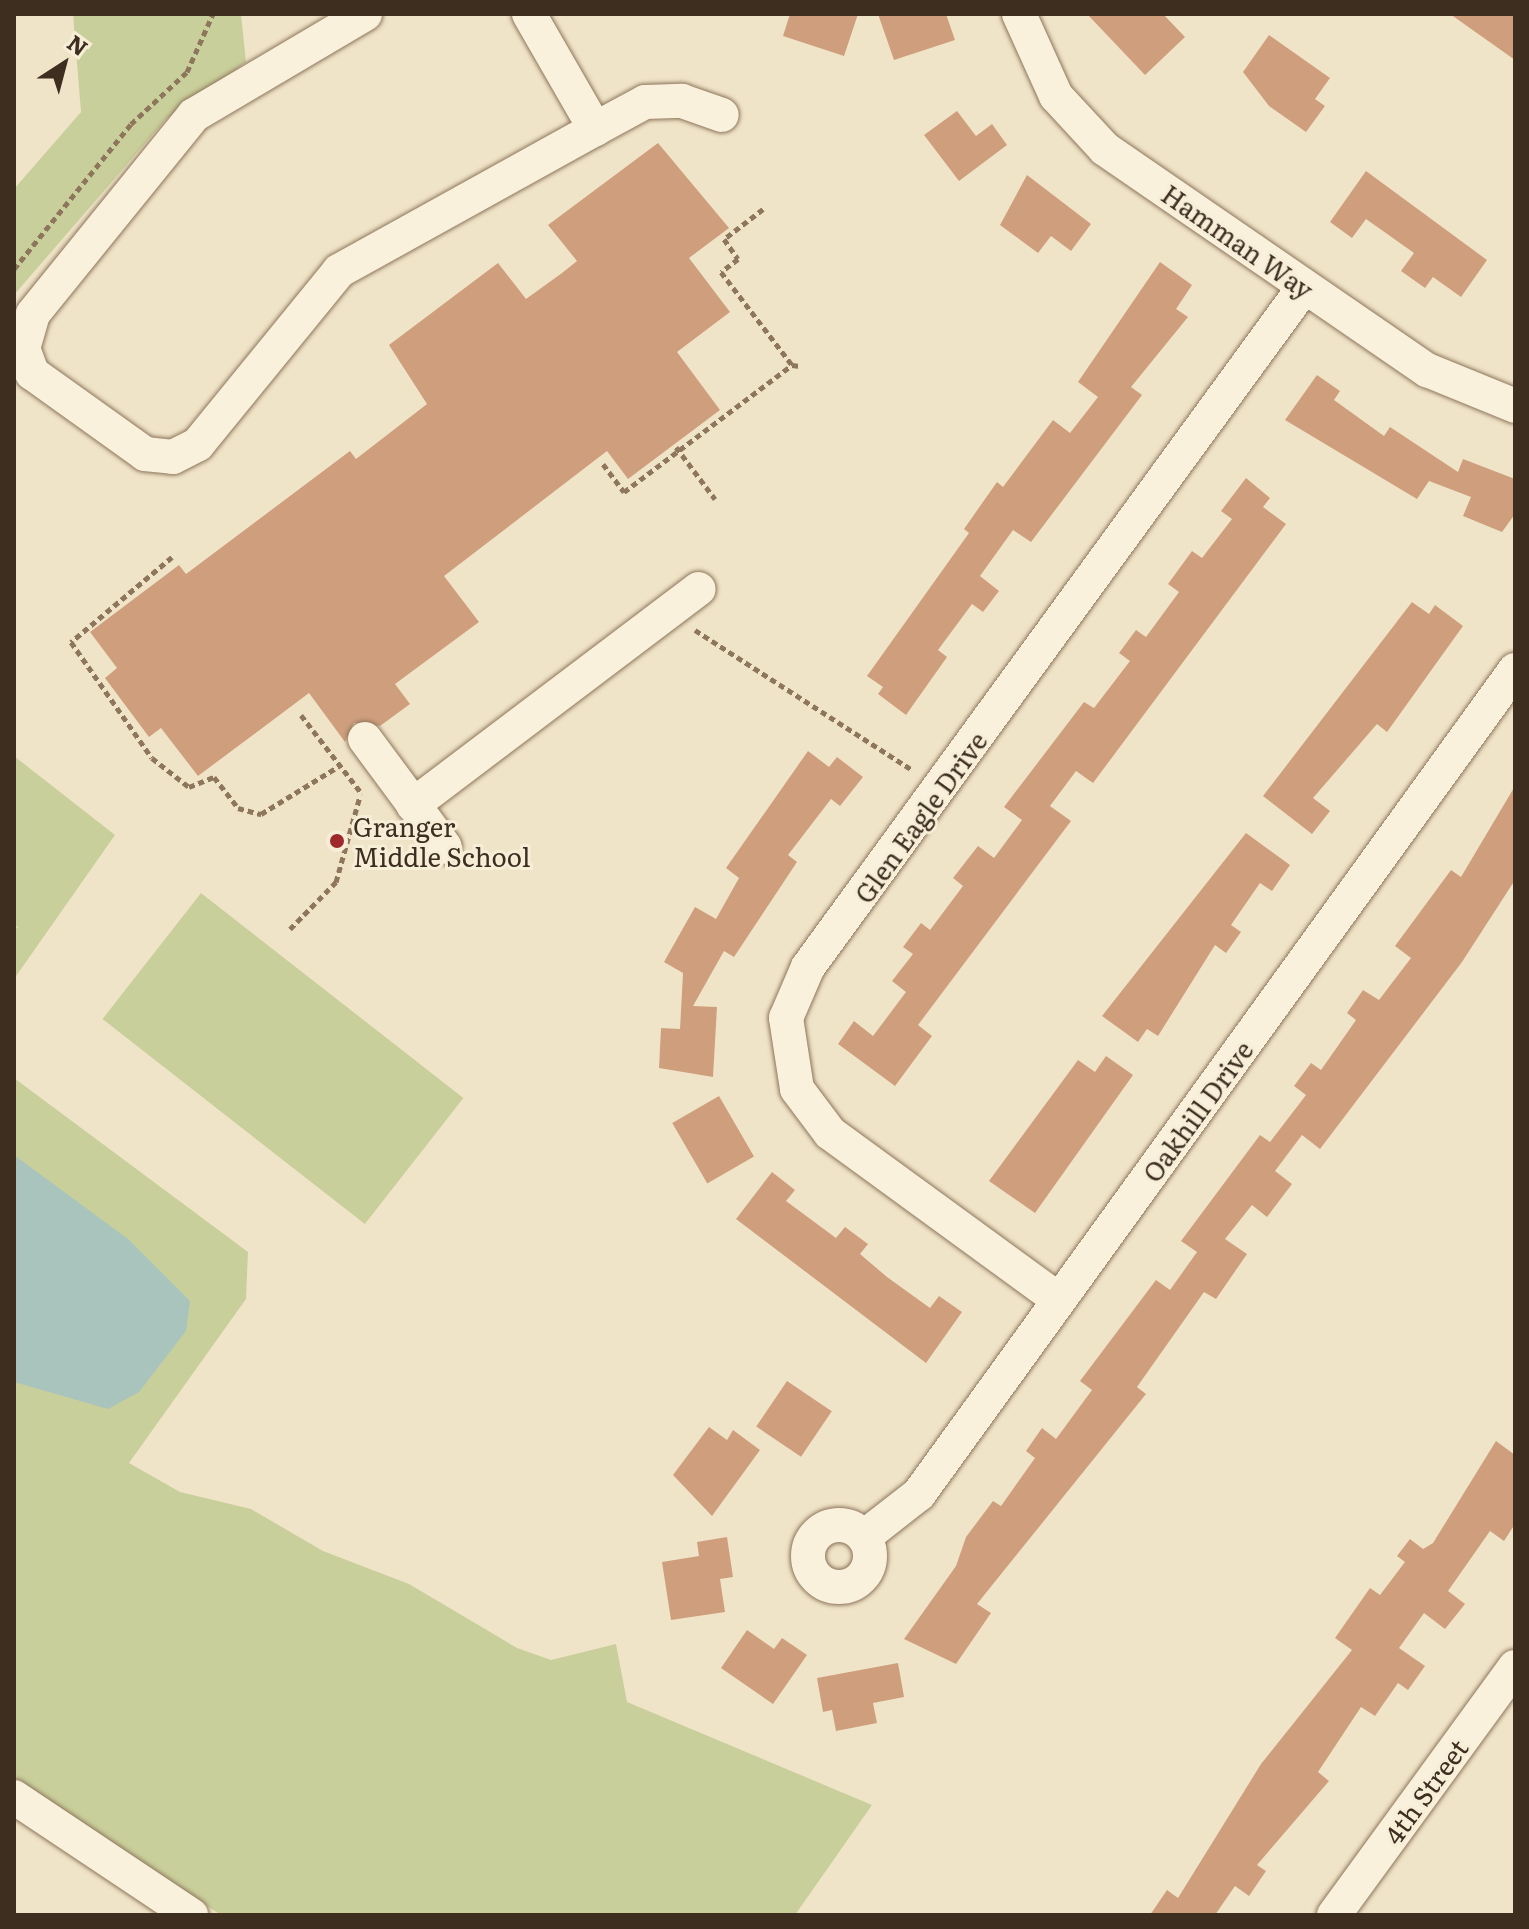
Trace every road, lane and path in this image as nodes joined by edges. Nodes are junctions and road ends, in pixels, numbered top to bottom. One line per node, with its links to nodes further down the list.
1 (213, 14): 8 (path)
2 (365, 14): 6 (street)
3 (529, 14): 6 (street)
4 (1019, 14): 9 (street, Hamman Way)
5 (722, 115): 6 (street)
6 (595, 129)
7 (763, 209): 10 (path)
8 (14, 269)
9 (1304, 287): 12 (street, Hamman Way); 29 (street, Glen Eagle Drive)
10 (792, 365): 11 (path); 13 (path)
11 (800, 366)
12 (1515, 406)
13 (678, 449): 14 (path); 15 (path)
14 (603, 464)
15 (715, 499)
16 (172, 557): 22 (path)
17 (699, 589): 26 (street)
18 (688, 626): 23 (path)
19 (1515, 670): 29 (street, Oakhill Drive)
20 (301, 715): 22 (path)
21 (365, 739): 26 (street)
22 (339, 766): 25 (path)
23 (911, 769)
24 (369, 790): 25 (path)
25 (360, 796): 28 (path)
26 (413, 805): 27 (street)
27 (445, 847)
28 (290, 929)
29 (1059, 1300): 30 (street, Oakhill Drive)
30 (864, 1537)
31 (1515, 1667): 34 (street, 4th Street)
32 (14, 1797): 33 (street)
33 (191, 1915)
34 (1334, 1915)

